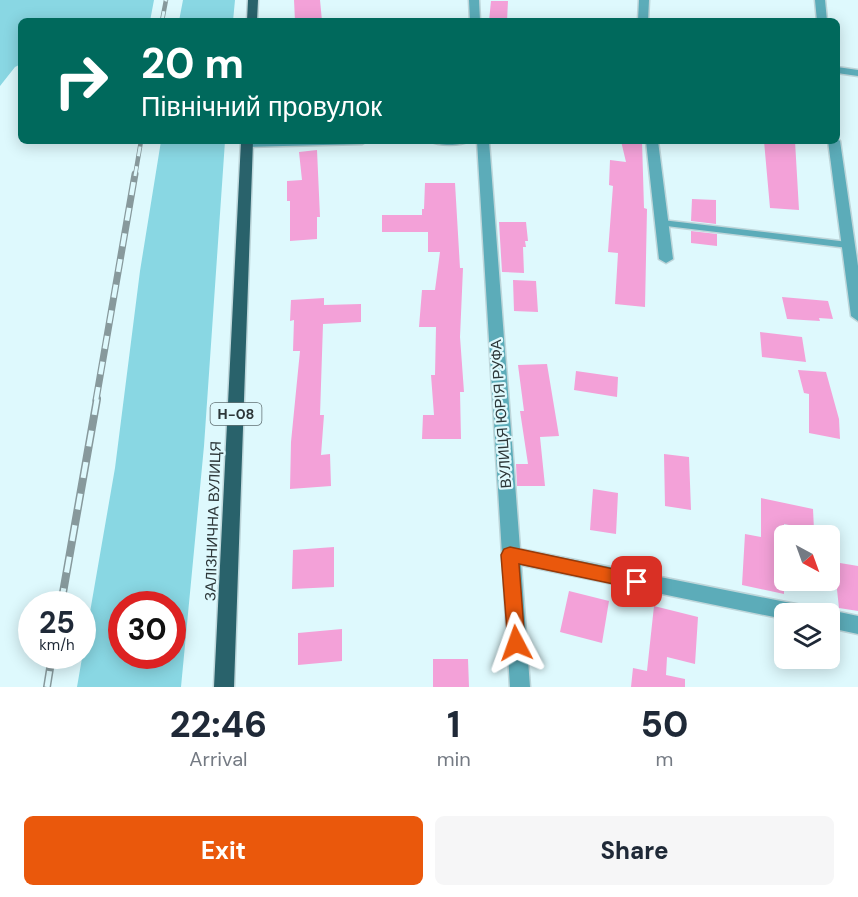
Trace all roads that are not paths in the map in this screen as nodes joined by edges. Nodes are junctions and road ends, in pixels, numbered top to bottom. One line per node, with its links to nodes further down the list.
1 (253, 0): 5 (main road)
2 (474, 0): 6 (street)
3 (644, 0): 7 (street)
4 (820, 0): 8 (street)
5 (252, 18)
6 (475, 18)
7 (644, 18)
8 (822, 18)
9 (840, 70): 10 (street)
10 (858, 73)
11 (247, 144): 23 (main road, ЗАЛІЗНИЧНА ВУЛИЦЯ / Н-08)
12 (483, 144): 19 (street, ВУЛИЦЯ ЮРІЯ РУФА)
13 (652, 144): 15 (street)
14 (834, 144): 16 (street)
15 (662, 223): 16 (lane); 17 (street)
16 (848, 245): 18 (street)
17 (666, 259)
18 (858, 316)
19 (510, 555): 20 (street); 24 (street, ВУЛИЦЯ ЮРІЯ РУФА)
20 (774, 609)
21 (840, 621): 22 (street)
22 (858, 625)
23 (224, 687)
24 (520, 687)

